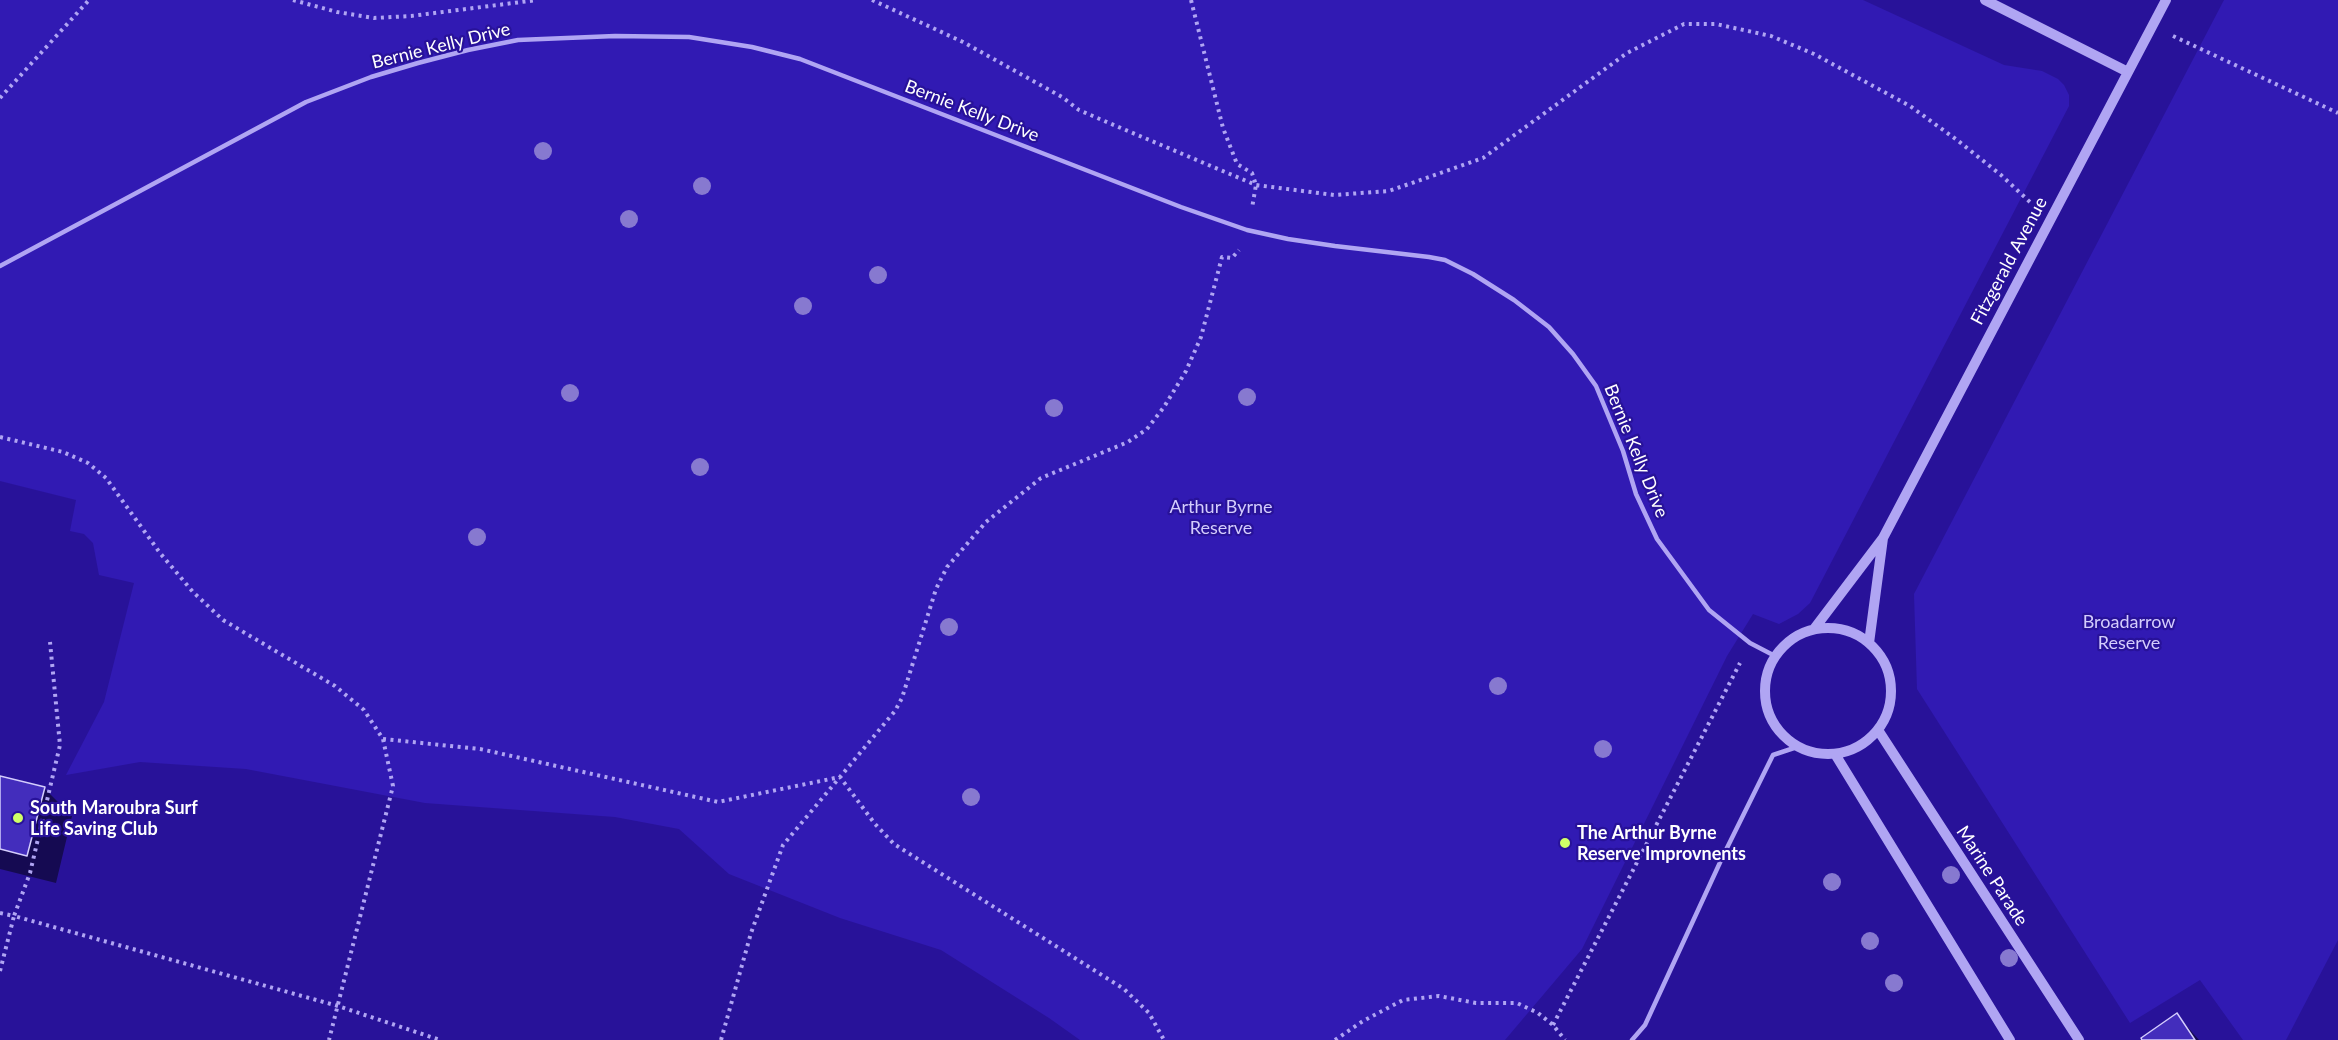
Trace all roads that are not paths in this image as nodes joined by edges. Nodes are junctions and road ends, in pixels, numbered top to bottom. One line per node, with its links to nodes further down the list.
1 (1985, 0): 3 (street)
2 (2166, 0): 3 (street, Fitzgerald Avenue)
3 (2128, 72): 5 (street, Fitzgerald Avenue)
4 (0, 266): 8 (lane, Bernie Kelly Drive)
5 (1883, 538): 6 (street, Fitzgerald Avenue); 7 (street, Fitzgerald Avenue)
6 (1814, 629): 7 (street); 8 (street)
7 (1869, 643): 9 (street)
8 (1775, 656): 10 (street)
9 (1878, 730): 11 (street); 14 (street, Marine Parade)
10 (1797, 747): 11 (street); 12 (lane)
11 (1835, 754): 13 (street)
12 (1632, 1040)
13 (2010, 1040)
14 (2079, 1040)

